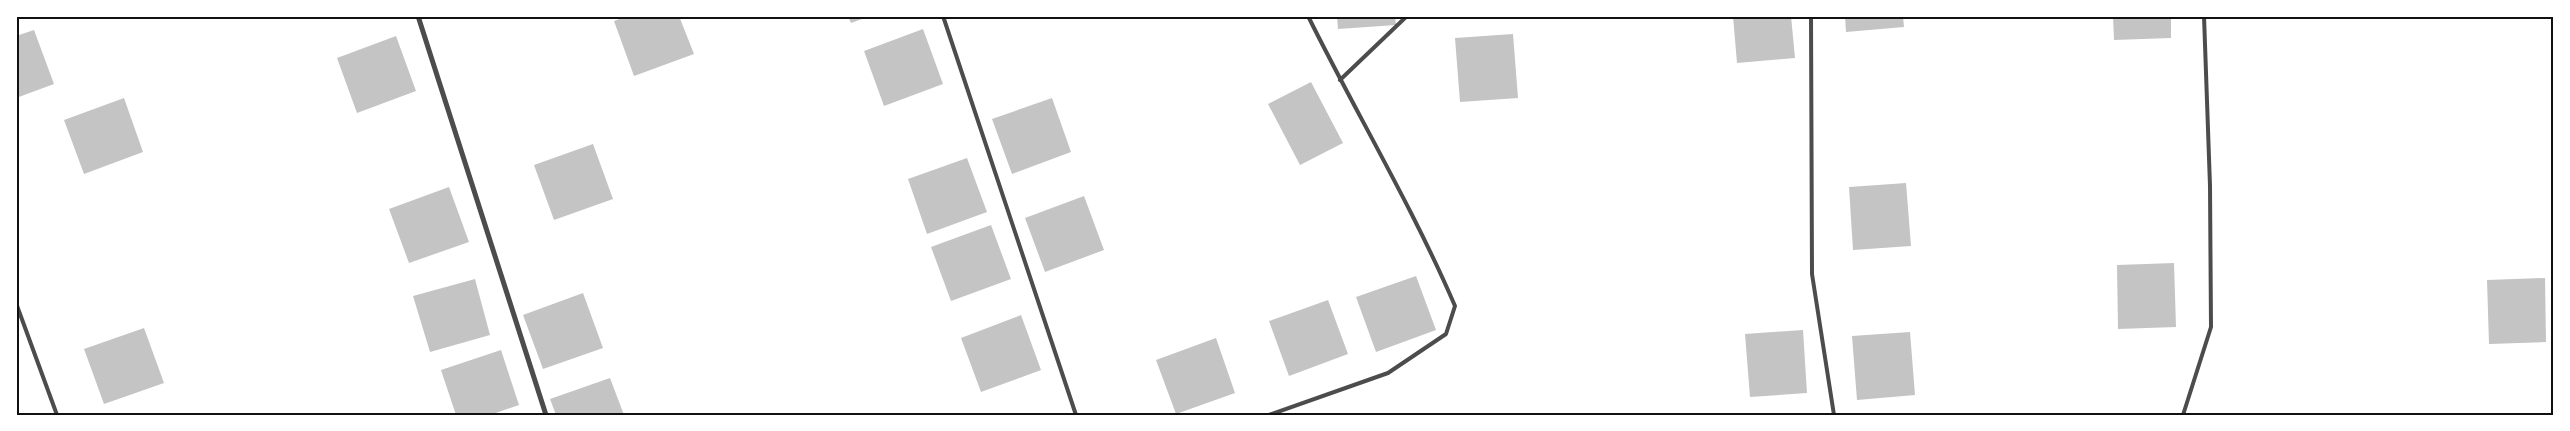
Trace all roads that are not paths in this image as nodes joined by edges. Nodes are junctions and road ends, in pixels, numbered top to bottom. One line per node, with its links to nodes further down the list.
1 (418, 16): 10 (street)
2 (943, 16): 11 (lane)
3 (1308, 16): 7 (lane)
4 (1407, 16): 7 (lane)
5 (1811, 16): 13 (lane)
6 (2204, 16): 14 (lane)
7 (1340, 80): 12 (lane)
8 (16, 303): 9 (lane)
9 (57, 415)
10 (546, 415)
11 (1076, 415)
12 (1269, 415)
13 (1834, 415)
14 (2183, 415)

